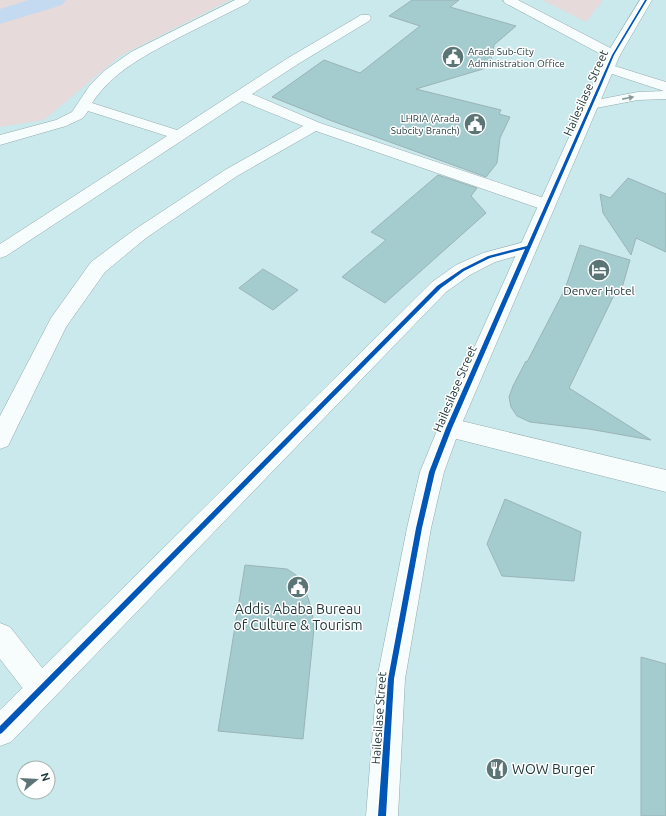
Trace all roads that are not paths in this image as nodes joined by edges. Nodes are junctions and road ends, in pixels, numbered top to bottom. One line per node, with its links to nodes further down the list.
1 (244, 0): 11 (street)
2 (509, 0): 5 (street)
3 (646, 0): 5 (street, Hailesilase Street)
4 (365, 18): 8 (street)
5 (610, 61): 6 (street); 7 (street); 10 (street, Hailesilase Street)
6 (666, 77)
7 (666, 87)
8 (241, 95): 12 (street); 13 (street)
9 (666, 95): 10 (street, one-way to 9)
10 (591, 105): 15 (street, Hailesilase Street)
11 (84, 106): 13 (street); 14 (street)
12 (315, 126): 15 (street); 19 (street)
13 (179, 135): 17 (street)
14 (0, 140)
15 (547, 205): 16 (street, Hailesilase Street)
16 (528, 247): 18 (street, Hailesilase Street); 22 (street)
17 (0, 252)
18 (449, 428): 20 (street); 24 (street, Hailesilase Street)
19 (0, 439)
20 (666, 481)
21 (0, 637): 22 (street)
22 (41, 689): 23 (street)
23 (0, 731)
24 (382, 816)

